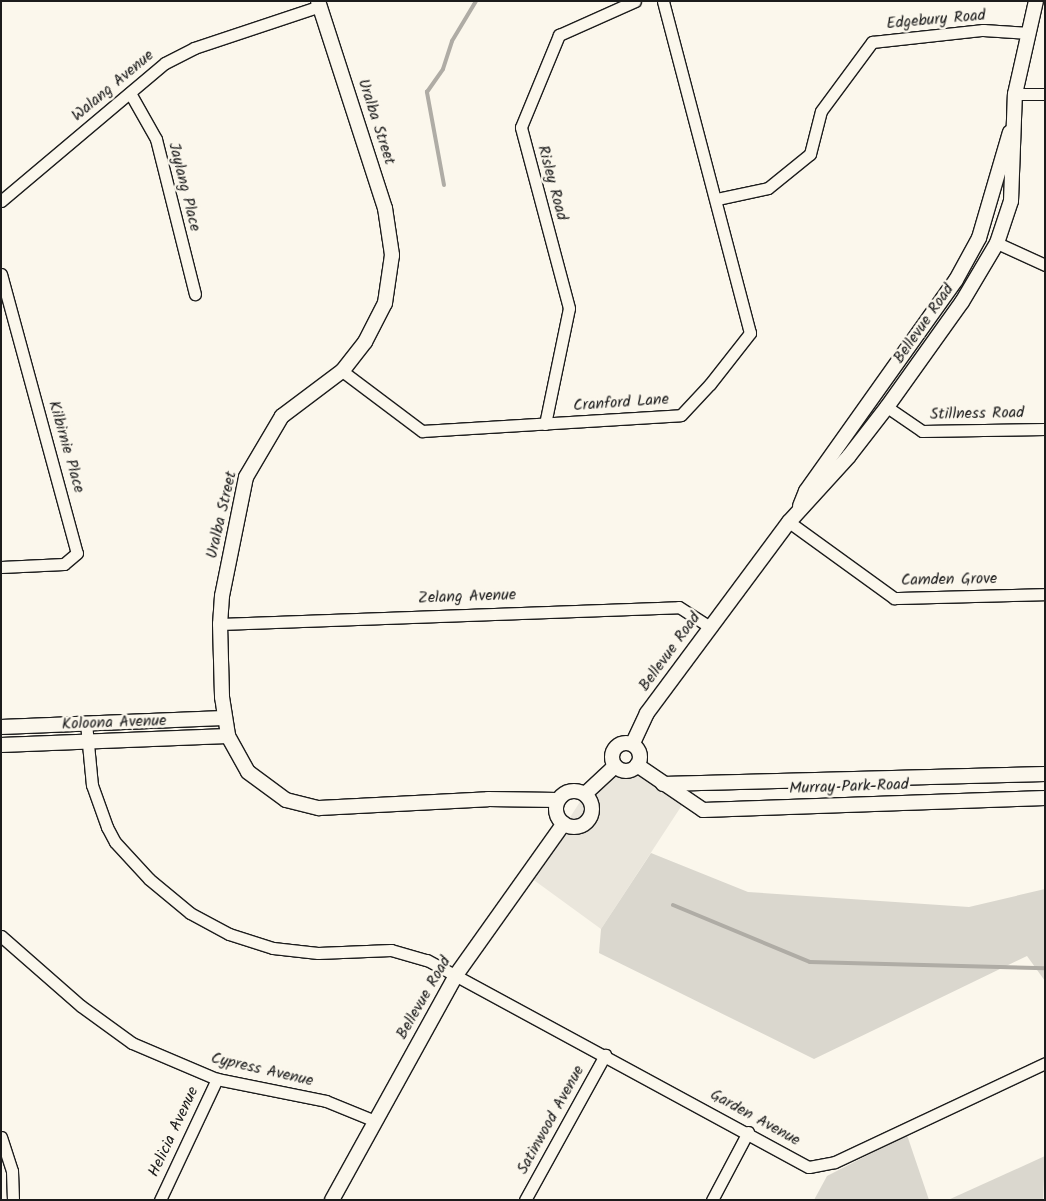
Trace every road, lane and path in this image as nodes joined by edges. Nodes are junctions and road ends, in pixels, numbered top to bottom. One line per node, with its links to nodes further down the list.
1 (635, 1): 19 (street, Risley Road)
2 (663, 1): 11 (street, Cranford Lane)
3 (1036, 1): 6 (street, Bellevue Road)
4 (319, 4): 7 (street, Walang Avenue); 17 (street, Uralba Street)
5 (1045, 12): 6 (street, Bellevue Road)
6 (1030, 33): 8 (street, Bellevue Road); 11 (street, Edgebury Road)
7 (130, 93): 12 (street, Walang Avenue); 16 (street, Jaylang Place)
8 (1015, 94): 9 (street); 10 (street, Bellevue Road)
9 (1045, 94)
10 (1012, 126): 13 (street, Bellevue Road); 21 (street, Bellevue Road)
11 (717, 199): 19 (street, Cranford Lane)
12 (1, 201)
13 (998, 243): 14 (street); 18 (street, Bellevue Road)
14 (1045, 265)
15 (1, 274): 22 (street, Kilbirnie Place)
16 (195, 294)
17 (342, 371): 19 (street, Cranford Lane); 24 (street, Uralba Street)
18 (887, 407): 20 (street, Stillness Road); 21 (street, Bellevue Road)
19 (545, 424)
20 (1045, 429)
21 (792, 518): 23 (street, Camden Grove); 25 (street, Bellevue Road)
22 (1, 566)
23 (1045, 594)
24 (220, 624): 25 (street, Zelang Avenue); 26 (street, Uralba Street)
25 (710, 627): 31 (street, Bellevue Road)
26 (224, 718): 27 (street, Koloona Avenue); 29 (street, Uralba Street)
27 (86, 724): 28 (street, Koloona Avenue); 30 (street, Garden Avenue)
28 (1, 727)
29 (228, 736): 30 (street, Koloona Avenue); 40 (street, Uralba Street)
30 (87, 741): 32 (street, Koloona Avenue); 44 (street, Garden Avenue)
31 (633, 742): 33 (street); 34 (street)
32 (1, 745)
33 (637, 765): 34 (street); 37 (street, Murray Park Road)
34 (615, 766): 38 (street)
35 (1045, 774): 36 (street, Murray Park Road)
36 (855, 781): 37 (street, Murray Park Road); 41 (street)
37 (663, 784): 41 (street, Murray Park Road)
38 (585, 794): 40 (street); 42 (street)
39 (1045, 798): 41 (street, Murray Park Road)
40 (558, 800): 42 (street)
41 (855, 805)
42 (564, 824): 44 (street, Bellevue Road)
43 (1, 936): 47 (street, Cypress Avenue)
44 (456, 975): 45 (street, Garden Avenue); 48 (street, Bellevue Road)
45 (605, 1055): 49 (street, Garden Avenue); 54 (street, Satinwood Avenue)
46 (1045, 1063): 49 (street, Garden Avenue)
47 (217, 1079): 48 (street, Cypress Avenue); 52 (street, Helicia Avenue)
48 (375, 1121): 53 (street, Bellevue Road)
49 (748, 1132): 55 (street)
50 (1, 1137): 51 (street)
51 (13, 1200)
52 (160, 1200)
53 (332, 1200)
54 (525, 1200)
55 (712, 1200)

